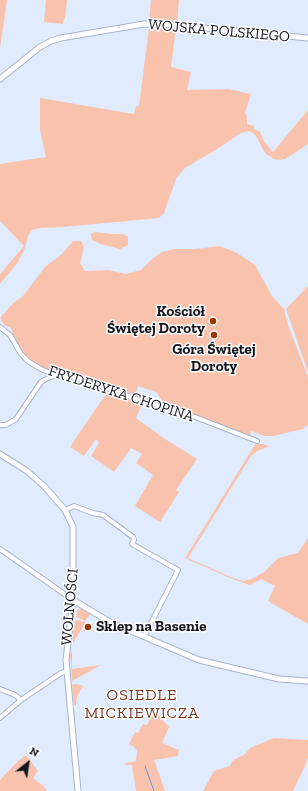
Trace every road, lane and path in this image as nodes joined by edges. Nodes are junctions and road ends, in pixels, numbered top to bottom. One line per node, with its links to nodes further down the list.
1 (308, 38): 2 (street, WOJSKA POLSKIEGO)
2 (0, 79)
3 (0, 327): 4 (street, FRYDERYKA CHOPINA)
4 (56, 374): 5 (street); 6 (street, FRYDERYKA CHOPINA)
5 (0, 425)
6 (257, 441)
7 (0, 454): 8 (street, WOLNOŚCI)
8 (65, 510): 10 (street, WOLNOŚCI); 11 (street)
9 (0, 549): 10 (street)
10 (73, 600): 11 (street); 12 (street, WOLNOŚCI)
11 (144, 637): 13 (street)
12 (67, 671): 15 (street); 17 (street, WOLNOŚCI)
13 (308, 681)
14 (0, 689): 15 (street)
15 (21, 700): 16 (street)
16 (0, 718)
17 (78, 791)

